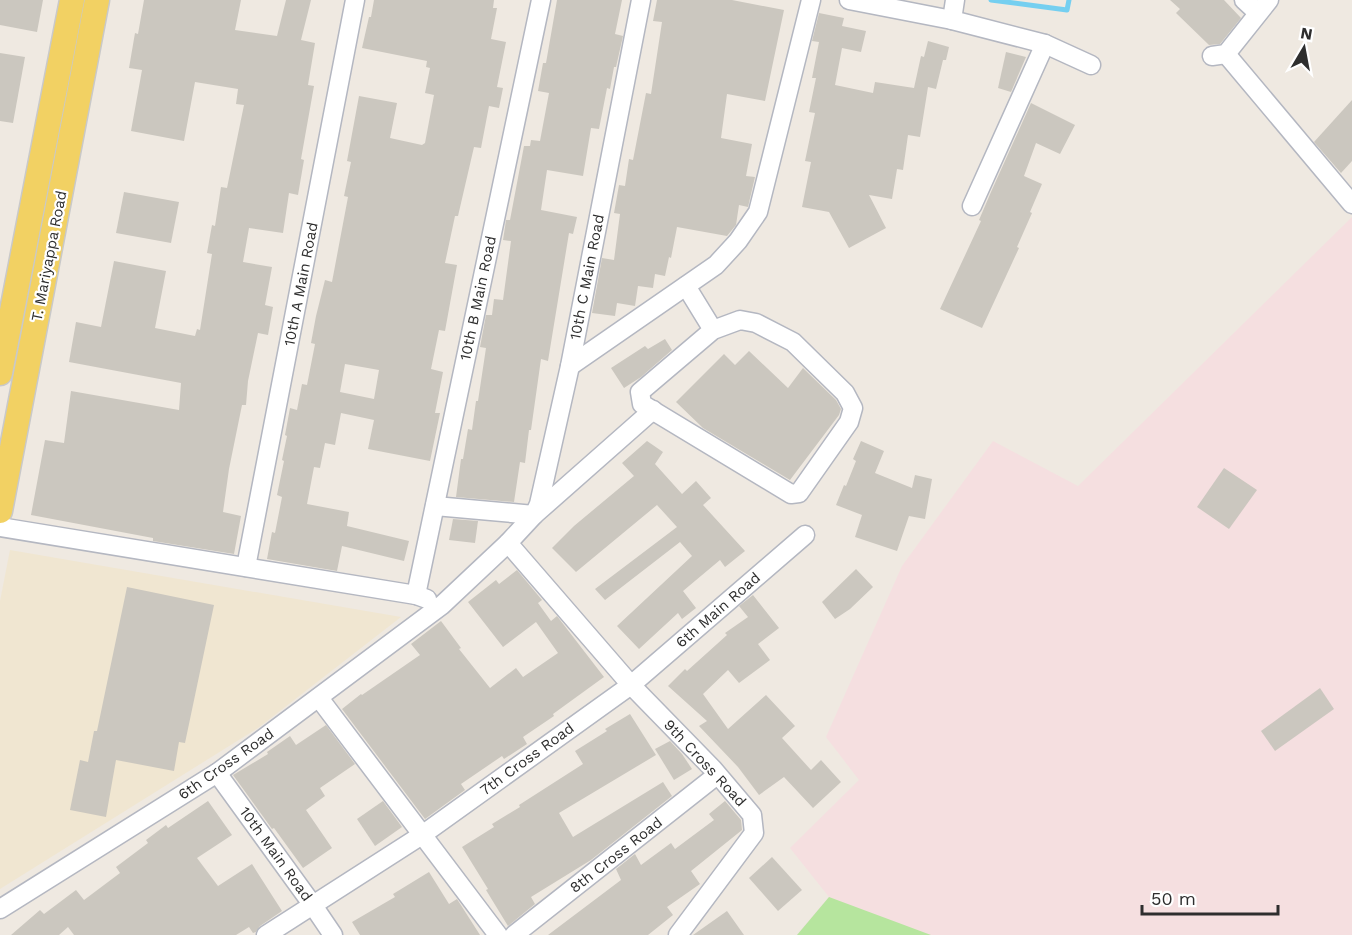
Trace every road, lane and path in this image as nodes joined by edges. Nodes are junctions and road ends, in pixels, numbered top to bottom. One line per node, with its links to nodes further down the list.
1 (72, 0): 19 (main road, T. Mariyappa Road)
2 (98, 0): 22 (main road, T. Mariyappa Road)
3 (355, 0): 27 (street, 10th A Main Road)
4 (541, 0): 21 (street, 10th B Main Road)
5 (641, 0): 18 (street, 10th C Main Road)
6 (811, 0): 16 (street)
7 (849, 0): 11 (street)
8 (955, 0): 11 (street)
9 (1244, 0): 10 (street)
10 (1264, 7): 14 (street)
11 (952, 20): 12 (street)
12 (1045, 44): 13 (street); 15 (street)
13 (1091, 65)
14 (1352, 204)
15 (972, 206)
16 (686, 286): 17 (street); 18 (street)
17 (713, 330): 20 (street); 20 (street)
18 (570, 366): 23 (street, 10th C Main Road)
19 (0, 373)
20 (653, 410): 23 (street)
21 (435, 506): 23 (street); 28 (street, 10th B Main Road)
22 (0, 512)
23 (534, 515): 26 (street, 10th C Main Road)
24 (0, 527): 27 (street)
25 (805, 536): 30 (street, 6th Main Road)
26 (508, 543): 29 (street, 6th Cross Road); 30 (street)
27 (246, 567): 28 (street)
28 (416, 595): 29 (street)
29 (442, 605): 31 (street, 6th Cross Road)
30 (631, 685): 33 (street, 9th Cross Road); 34 (street, 7th Cross Road)
31 (319, 698): 32 (street, 6th Cross Road); 34 (street)
32 (217, 774): 35 (street, 10th Main Road); 36 (street, 6th Cross Road)
33 (717, 775): 40 (street, 8th Cross Road); 41 (street, 9th Cross Road)
34 (422, 835): 35 (street, 7th Cross Road); 39 (street)
35 (312, 904): 37 (street, 7th Cross Road); 38 (street, 10th Main Road)
36 (0, 909)
37 (266, 935)
38 (333, 935)
39 (498, 935)
40 (514, 935)
41 (678, 935)

